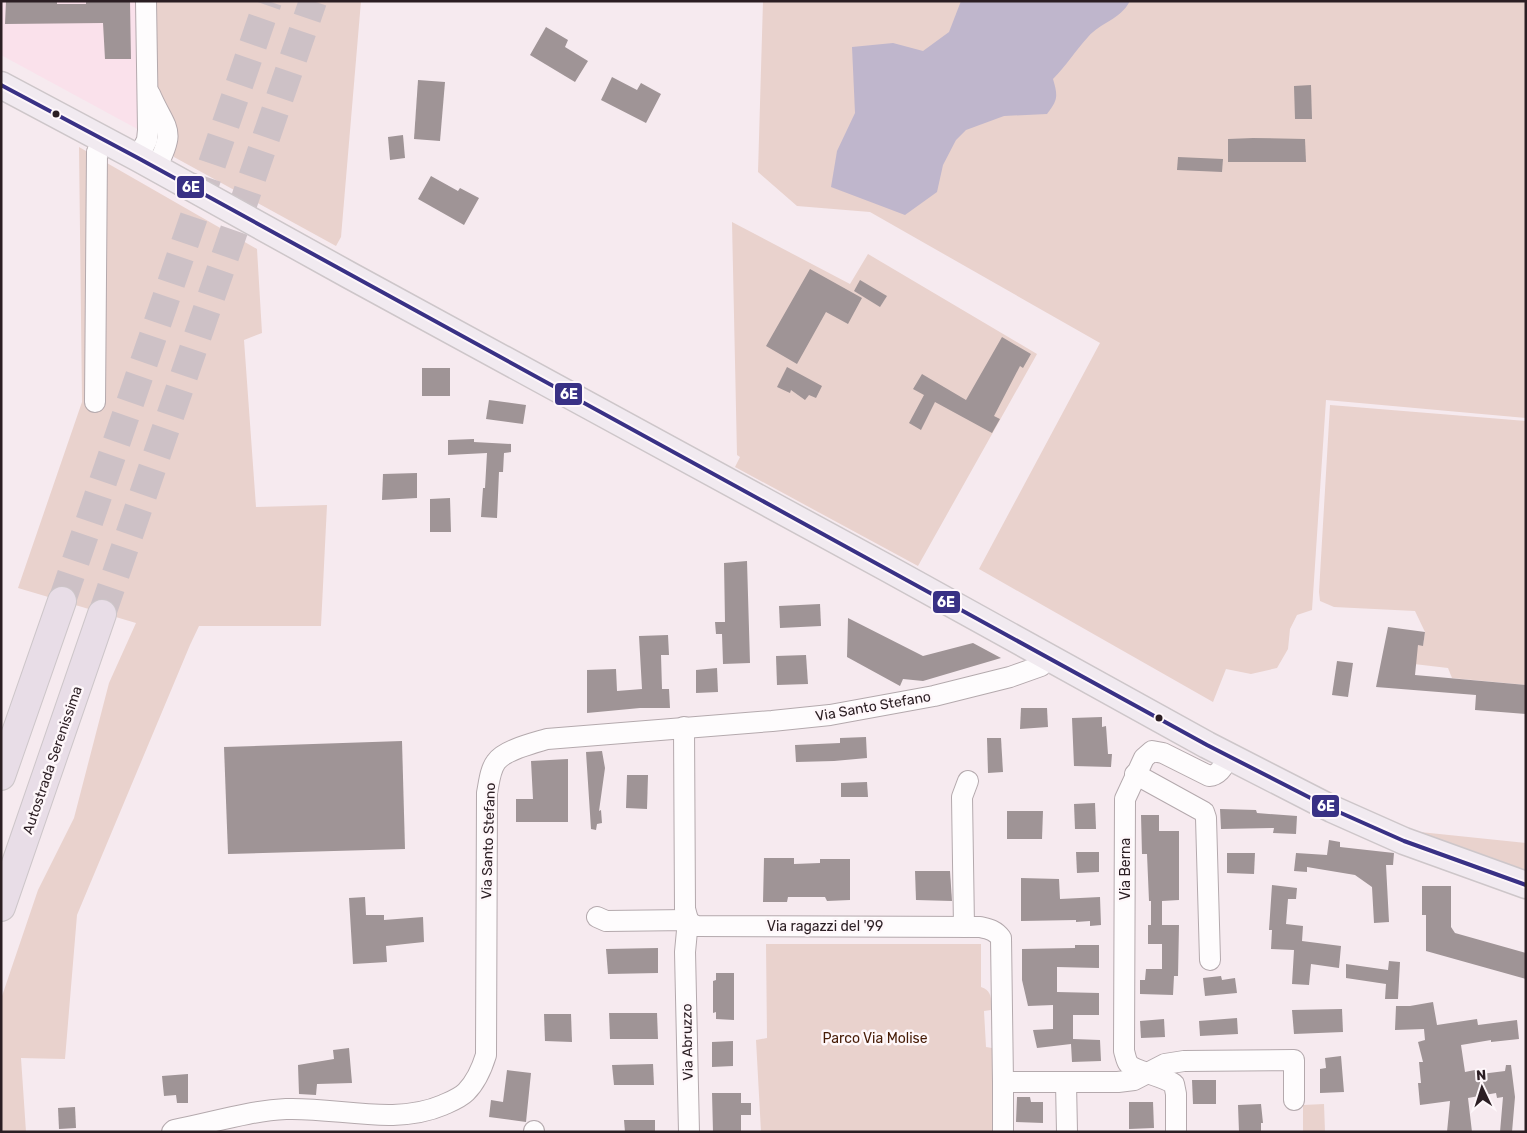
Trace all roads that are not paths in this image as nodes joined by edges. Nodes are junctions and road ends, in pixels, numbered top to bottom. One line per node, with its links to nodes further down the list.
1 (146, 1): 4 (street)
2 (1, 85): 3 (main road)
3 (104, 139): 4 (main road); 5 (street)
4 (147, 163): 8 (main road)
5 (95, 402)
6 (62, 601): 12 (highway)
7 (102, 614): 15 (highway, Autostrada Serenissima)
8 (1047, 658): 9 (street, Via Santo Stefano); 10 (main road)
9 (684, 727): 17 (street); 24 (street, Via Santo Stefano)
10 (1229, 756): 11 (street, Via Berna); 14 (main road)
11 (1135, 774): 19 (street); 20 (street, Via Berna)
12 (1, 776)
13 (968, 781): 18 (street)
14 (1526, 885)
15 (1, 907)
16 (597, 917): 17 (street, Via ragazzi del '99)
17 (688, 920): 18 (street, Via ragazzi del '99); 25 (street, Via Abruzzo)
18 (964, 927): 21 (street, Via ragazzi del '99)
19 (1210, 960)
20 (1150, 1072): 22 (street); 23 (street); 28 (street, Via Berna)
21 (1002, 1082): 22 (street); 26 (street)
22 (1066, 1082): 27 (street)
23 (1294, 1100)
24 (172, 1132)
25 (689, 1132)
26 (1003, 1132)
27 (1067, 1132)
28 (1176, 1132)

